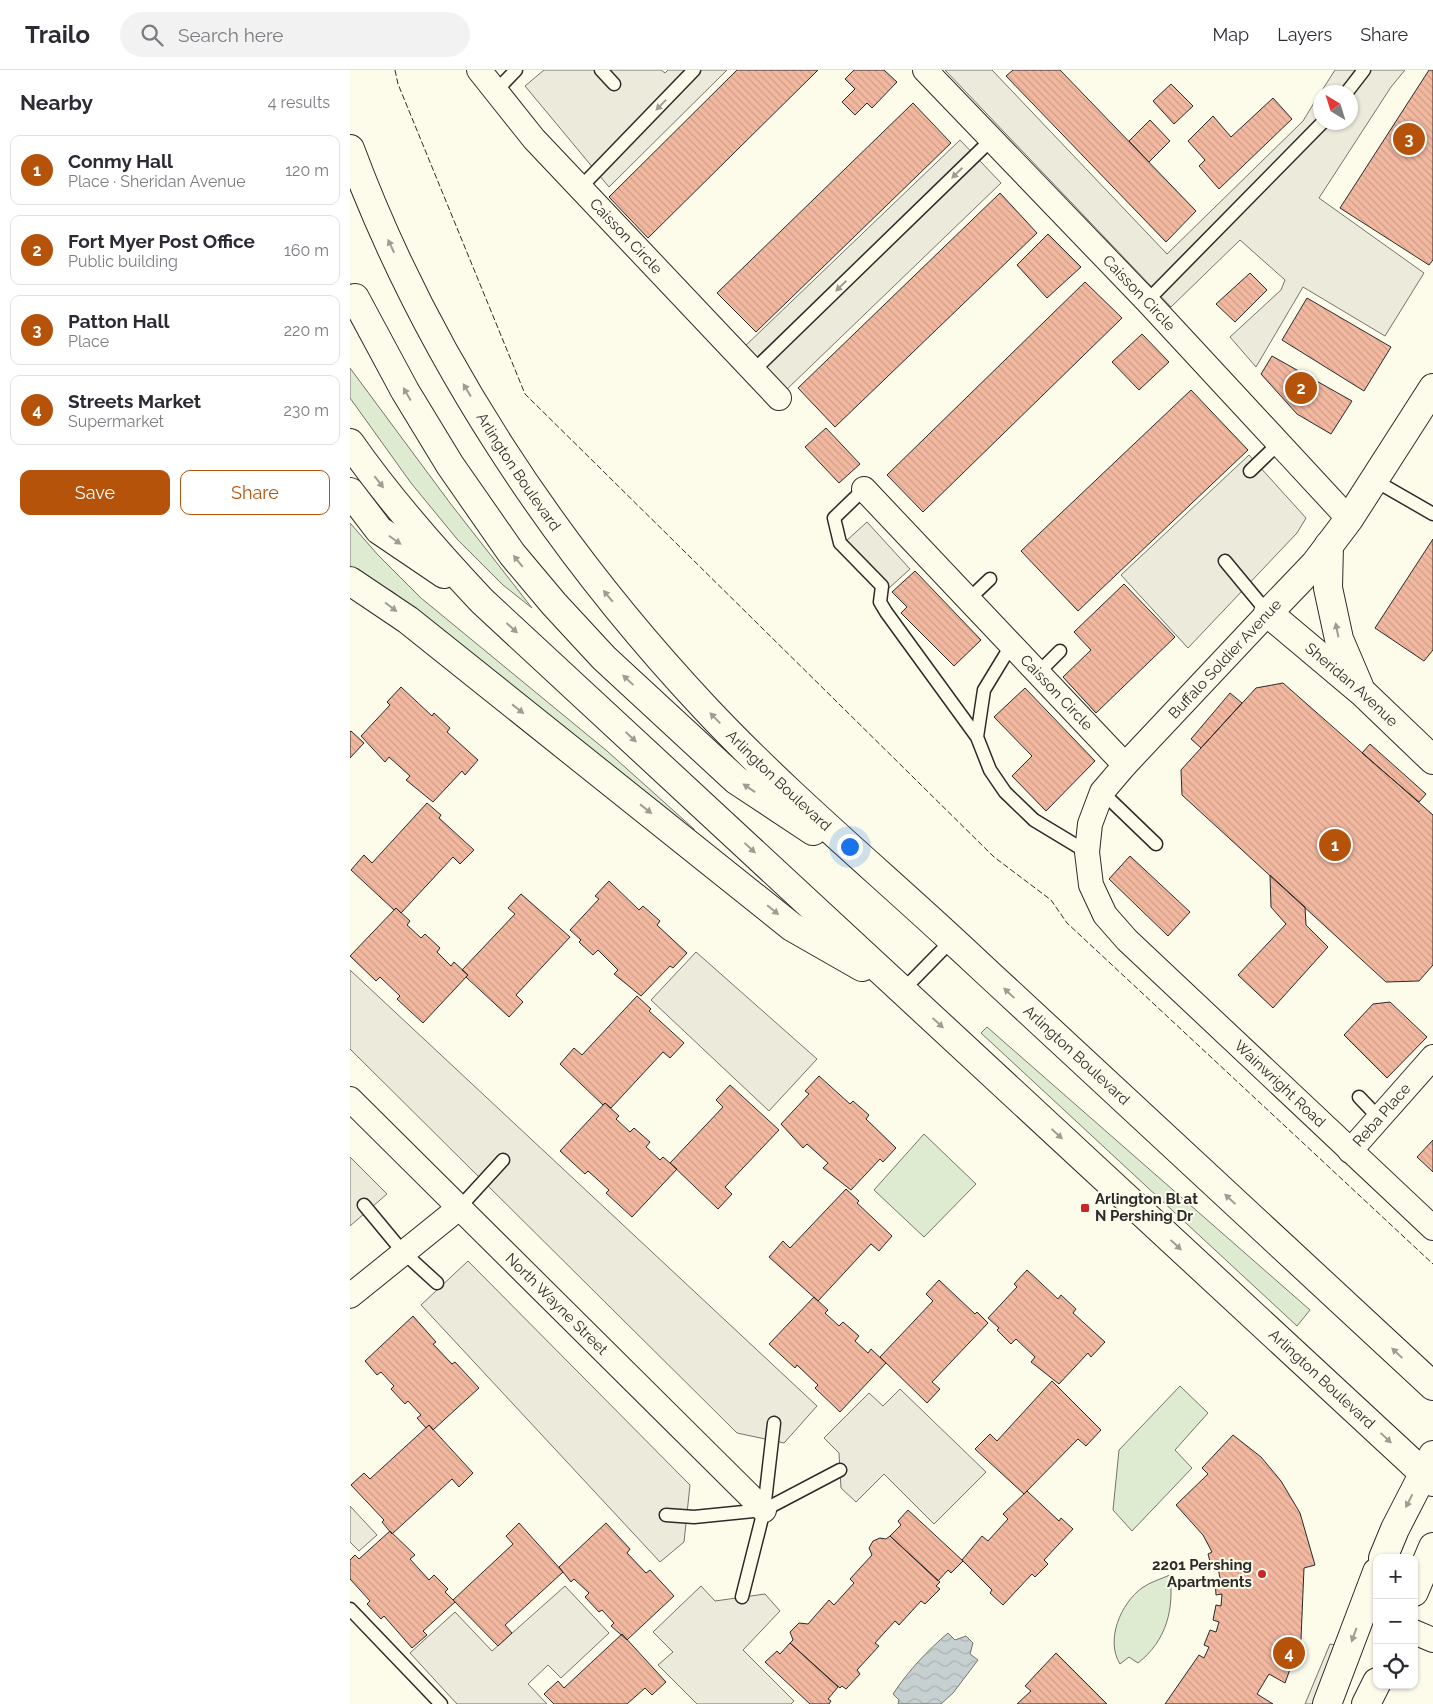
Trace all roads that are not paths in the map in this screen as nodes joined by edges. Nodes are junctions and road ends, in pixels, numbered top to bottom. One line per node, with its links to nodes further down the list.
1 (479, 70): 9 (street, Caisson Circle)
2 (516, 70): 9 (lane)
3 (601, 70): 7 (lane)
4 (694, 70): 13 (lane, one-way to 13)
5 (925, 70): 11 (street, Caisson Circle)
6 (1364, 70): 8 (lane)
7 (614, 84)
8 (1352, 85)
9 (495, 92): 13 (street, Caisson Circle)
10 (1315, 130): 15 (lane)
11 (992, 139): 15 (street, Caisson Circle); 16 (lane, one-way to 16)
12 (350, 148): 44 (main road, Arlington Boulevard, one-way to 12)
13 (580, 188): 16 (street, Caisson Circle)
14 (355, 298): 44 (main road, one-way to 14)
15 (1147, 301): 20 (street, Caisson Circle)
16 (753, 371): 18 (street, Caisson Circle)
17 (1433, 388): 22 (main road, Buffalo Soldier Avenue)
18 (779, 398)
19 (350, 443): 32 (main road, Arlington Boulevard, one-way to 32)
20 (1279, 443): 21 (lane); 26 (street, Caisson Circle)
21 (1250, 471)
22 (1374, 480): 25 (lane); 26 (main road, Buffalo Soldier Avenue)
23 (864, 489): 31 (street, Caisson Circle); 38 (lane)
24 (350, 492): 32 (main road, one-way to 32)
25 (1433, 514)
26 (1349, 519): 27 (main road, Buffalo Soldier Avenue)
27 (1329, 545): 33 (main road, Buffalo Soldier Avenue); 37 (main road, one-way to 27)
28 (1225, 561): 33 (lane)
29 (990, 579): 31 (lane)
30 (350, 581): 47 (main road, one-way to 47)
31 (969, 599): 34 (street, Caisson Circle)
32 (482, 600): 47 (main road, Arlington Boulevard, one-way to 47)
33 (1268, 613): 37 (main road, Sheridan Avenue); 40 (street, Buffalo Soldier Avenue)
34 (1012, 644): 36 (street, Caisson Circle); 38 (lane)
35 (1060, 652): 36 (lane)
36 (1038, 673): 40 (street, Caisson Circle)
37 (1362, 692): 39 (main road, Sheridan Avenue)
38 (977, 737): 43 (lane)
39 (1433, 760)
40 (1125, 764): 41 (street, Buffalo Soldier Avenue)
41 (1102, 792): 42 (lane); 43 (street, Buffalo Soldier Avenue)
42 (1156, 844)
43 (1087, 852): 46 (street, Buffalo Soldier Avenue)
44 (892, 883): 45 (main road, Arlington Boulevard)
45 (952, 940): 47 (lane); 60 (main road, Arlington Boulevard, one-way to 45)
46 (1127, 940): 52 (street, Wainwright Road)
47 (902, 990): 63 (main road, Arlington Boulevard, one-way to 63)
48 (1433, 1057): 51 (street, Reba Place)
49 (1359, 1097): 51 (lane)
50 (350, 1099): 55 (street, North Wayne Street)
51 (1380, 1119): 52 (street, Reba Place)
52 (1350, 1151): 56 (street, Wainwright Road)
53 (503, 1160): 55 (lane)
54 (364, 1205): 57 (lane)
55 (459, 1208): 57 (street); 64 (street, North Wayne Street)
56 (1433, 1228)
57 (404, 1252): 58 (lane); 59 (street)
58 (437, 1283)
59 (350, 1296)
60 (1433, 1386)
61 (774, 1423): 64 (lane)
62 (840, 1470): 64 (lane)
63 (1430, 1470): 67 (main road, one-way to 67)
64 (764, 1510): 65 (lane); 70 (lane)
65 (666, 1515)
66 (1433, 1547): 68 (main road)
67 (1385, 1554)
68 (1418, 1583)
69 (1373, 1595): 72 (main road)
70 (742, 1597)
71 (350, 1609): 76 (lane)
72 (1370, 1612): 77 (main road, one-way to 77)
73 (1418, 1634): 74 (street)
74 (1433, 1640)
75 (1374, 1689): 78 (main road)
76 (441, 1704)
77 (1327, 1704)
78 (1366, 1704)

